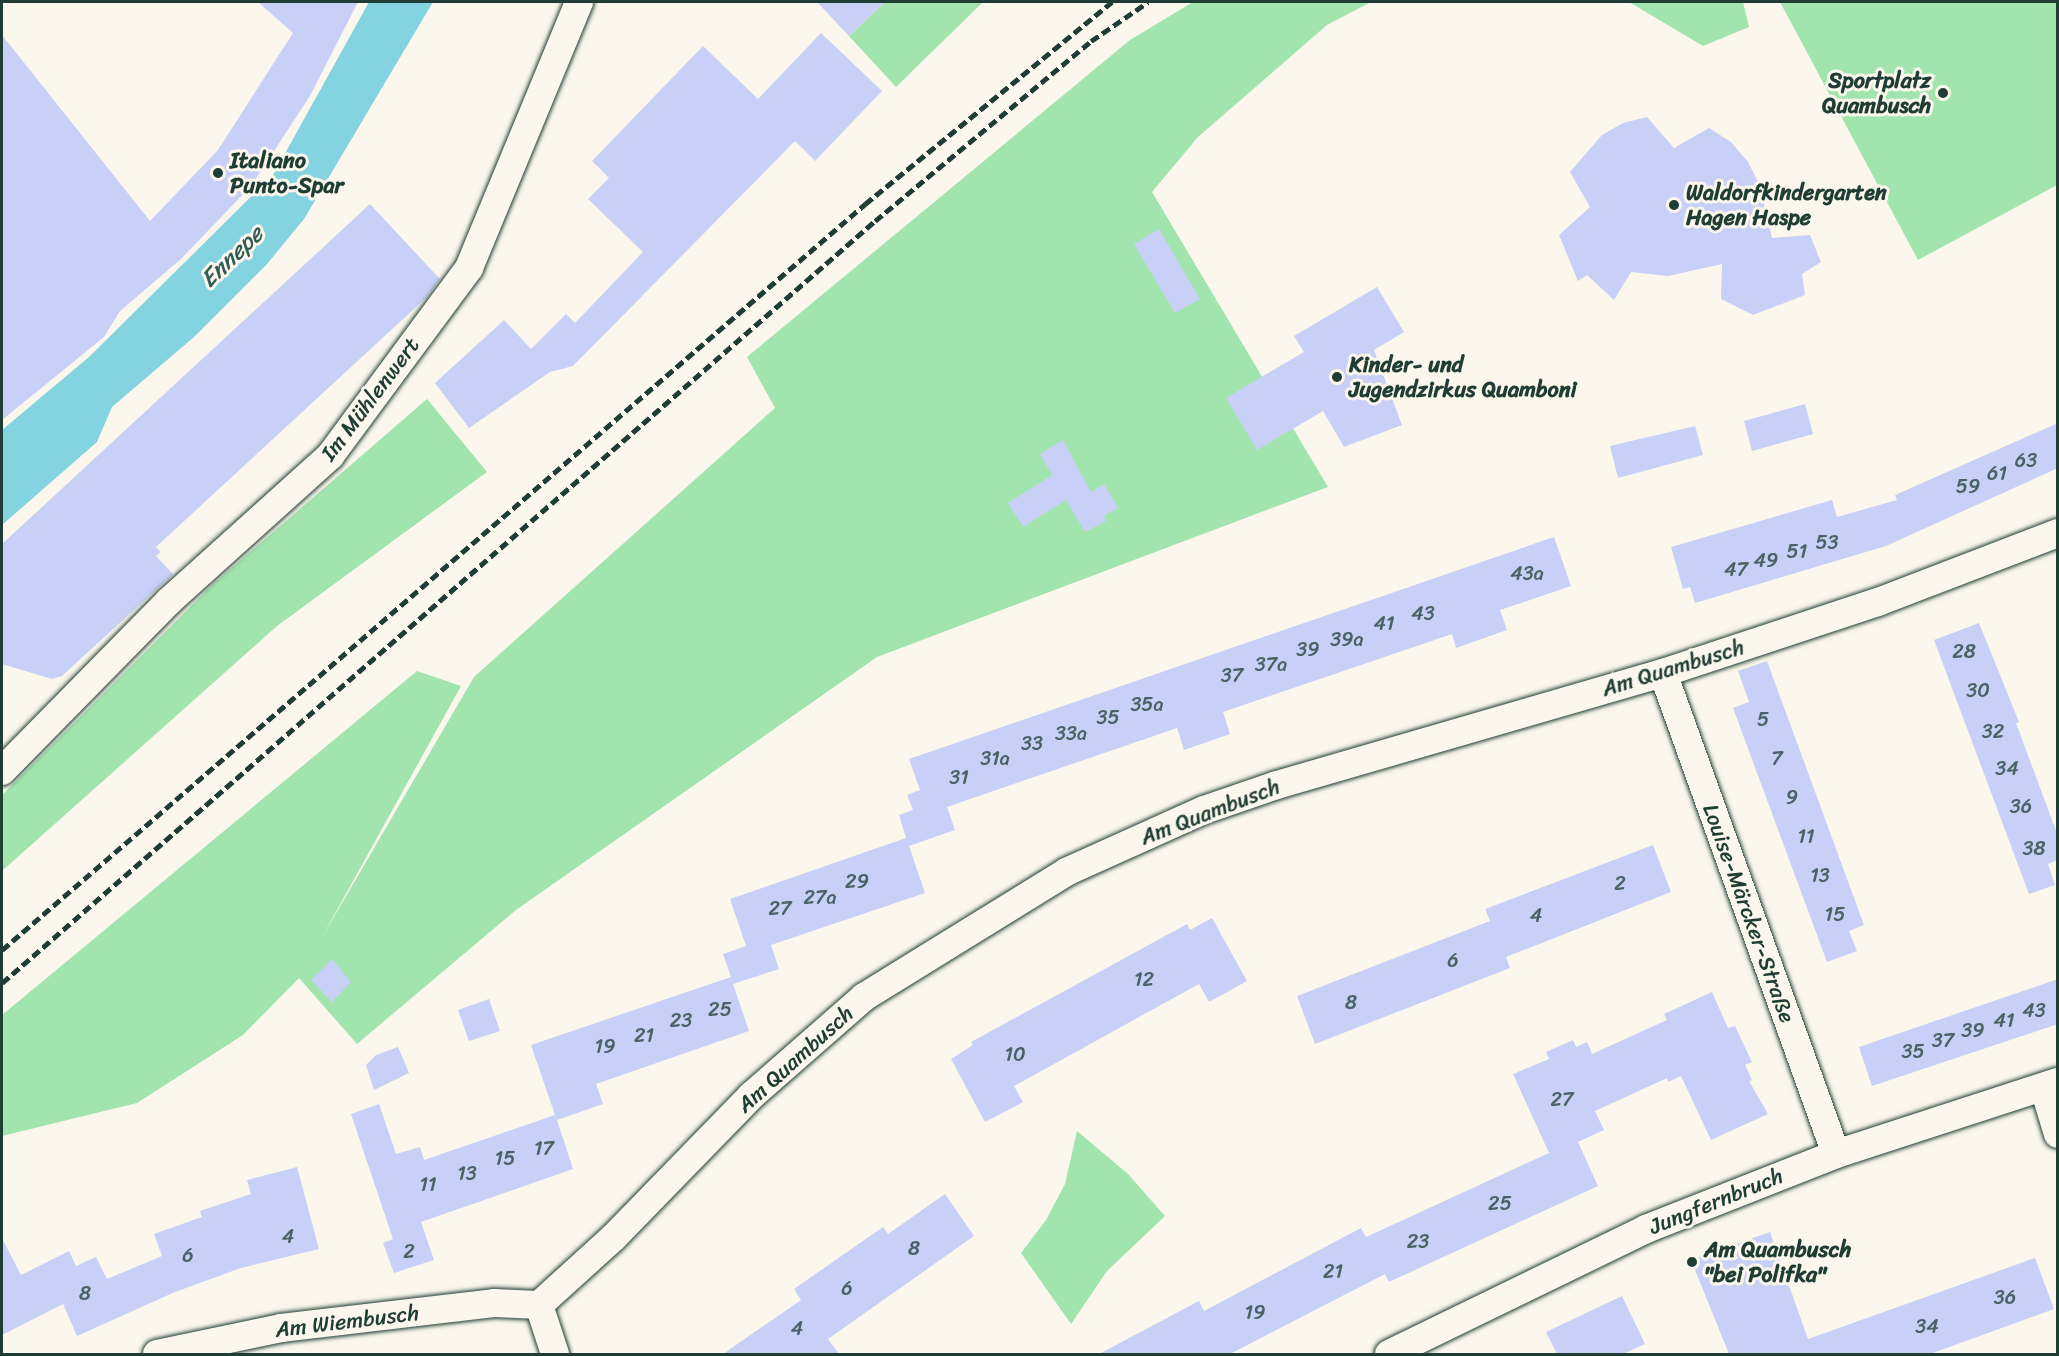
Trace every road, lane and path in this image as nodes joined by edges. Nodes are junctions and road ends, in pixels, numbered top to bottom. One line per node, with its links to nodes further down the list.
1 (579, 2): 4 (street, Im Mühlenwert)
2 (2058, 533): 3 (street, Am Quambusch)
3 (1663, 673): 7 (street, Louise-Märcker-Straße); 8 (street, Am Quambusch)
4 (2, 771)
5 (2051, 1085): 6 (street); 7 (street, Jungfernbruch)
6 (2058, 1134)
7 (1836, 1154): 11 (street, Jungfernbruch)
8 (539, 1305): 9 (street, Am Wiembusch); 10 (street)
9 (157, 1354)
10 (555, 1354)
11 (1389, 1354)

